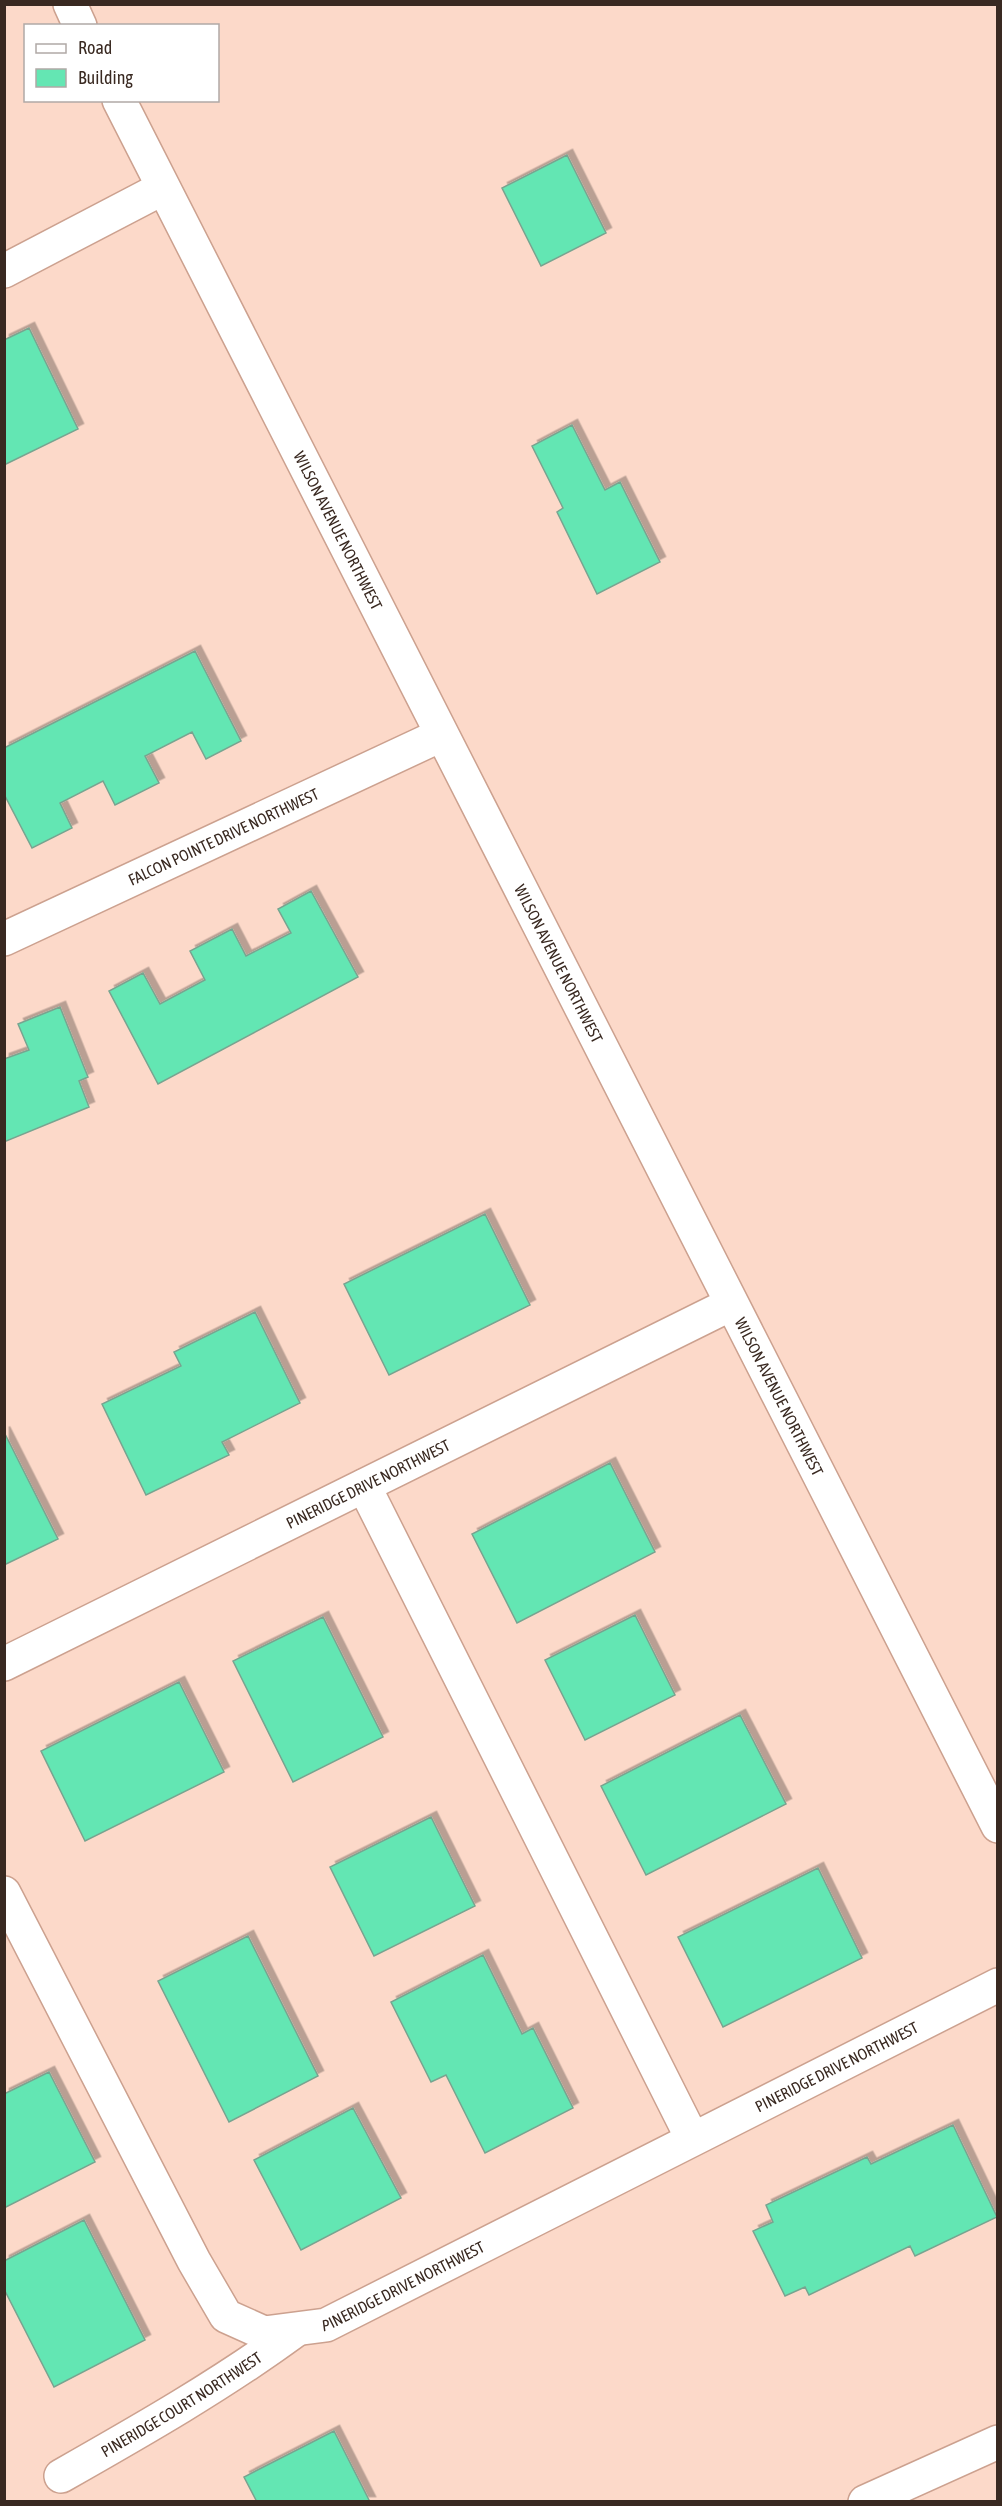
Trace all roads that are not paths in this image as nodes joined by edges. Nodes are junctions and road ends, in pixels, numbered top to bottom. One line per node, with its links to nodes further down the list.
1 (70, 4): 2 (street)
2 (79, 24)
3 (120, 102): 4 (street, WILSON AVENUE NORTHWEST)
4 (164, 188): 5 (street); 6 (street, WILSON AVENUE NORTHWEST)
5 (4, 271)
6 (441, 735): 7 (street, FALCON POINTE DRIVE NORTHWEST); 8 (street, WILSON AVENUE NORTHWEST)
7 (4, 939)
8 (731, 1304): 9 (street, PINERIDGE DRIVE NORTHWEST); 11 (street, WILSON AVENUE NORTHWEST)
9 (364, 1486): 10 (street, PINERIDGE DRIVE NORTHWEST); 14 (street)
10 (4, 1664)
11 (998, 1826)
12 (4, 1893): 15 (street, PINERIDGE DRIVE NORTHWEST)
13 (998, 1985): 14 (street, PINERIDGE DRIVE NORTHWEST)
14 (692, 2138): 15 (street, PINERIDGE DRIVE NORTHWEST)
15 (298, 2329): 17 (street, PINERIDGE COURT NORTHWEST)
16 (998, 2442): 18 (street)
17 (61, 2476)
18 (865, 2502)

